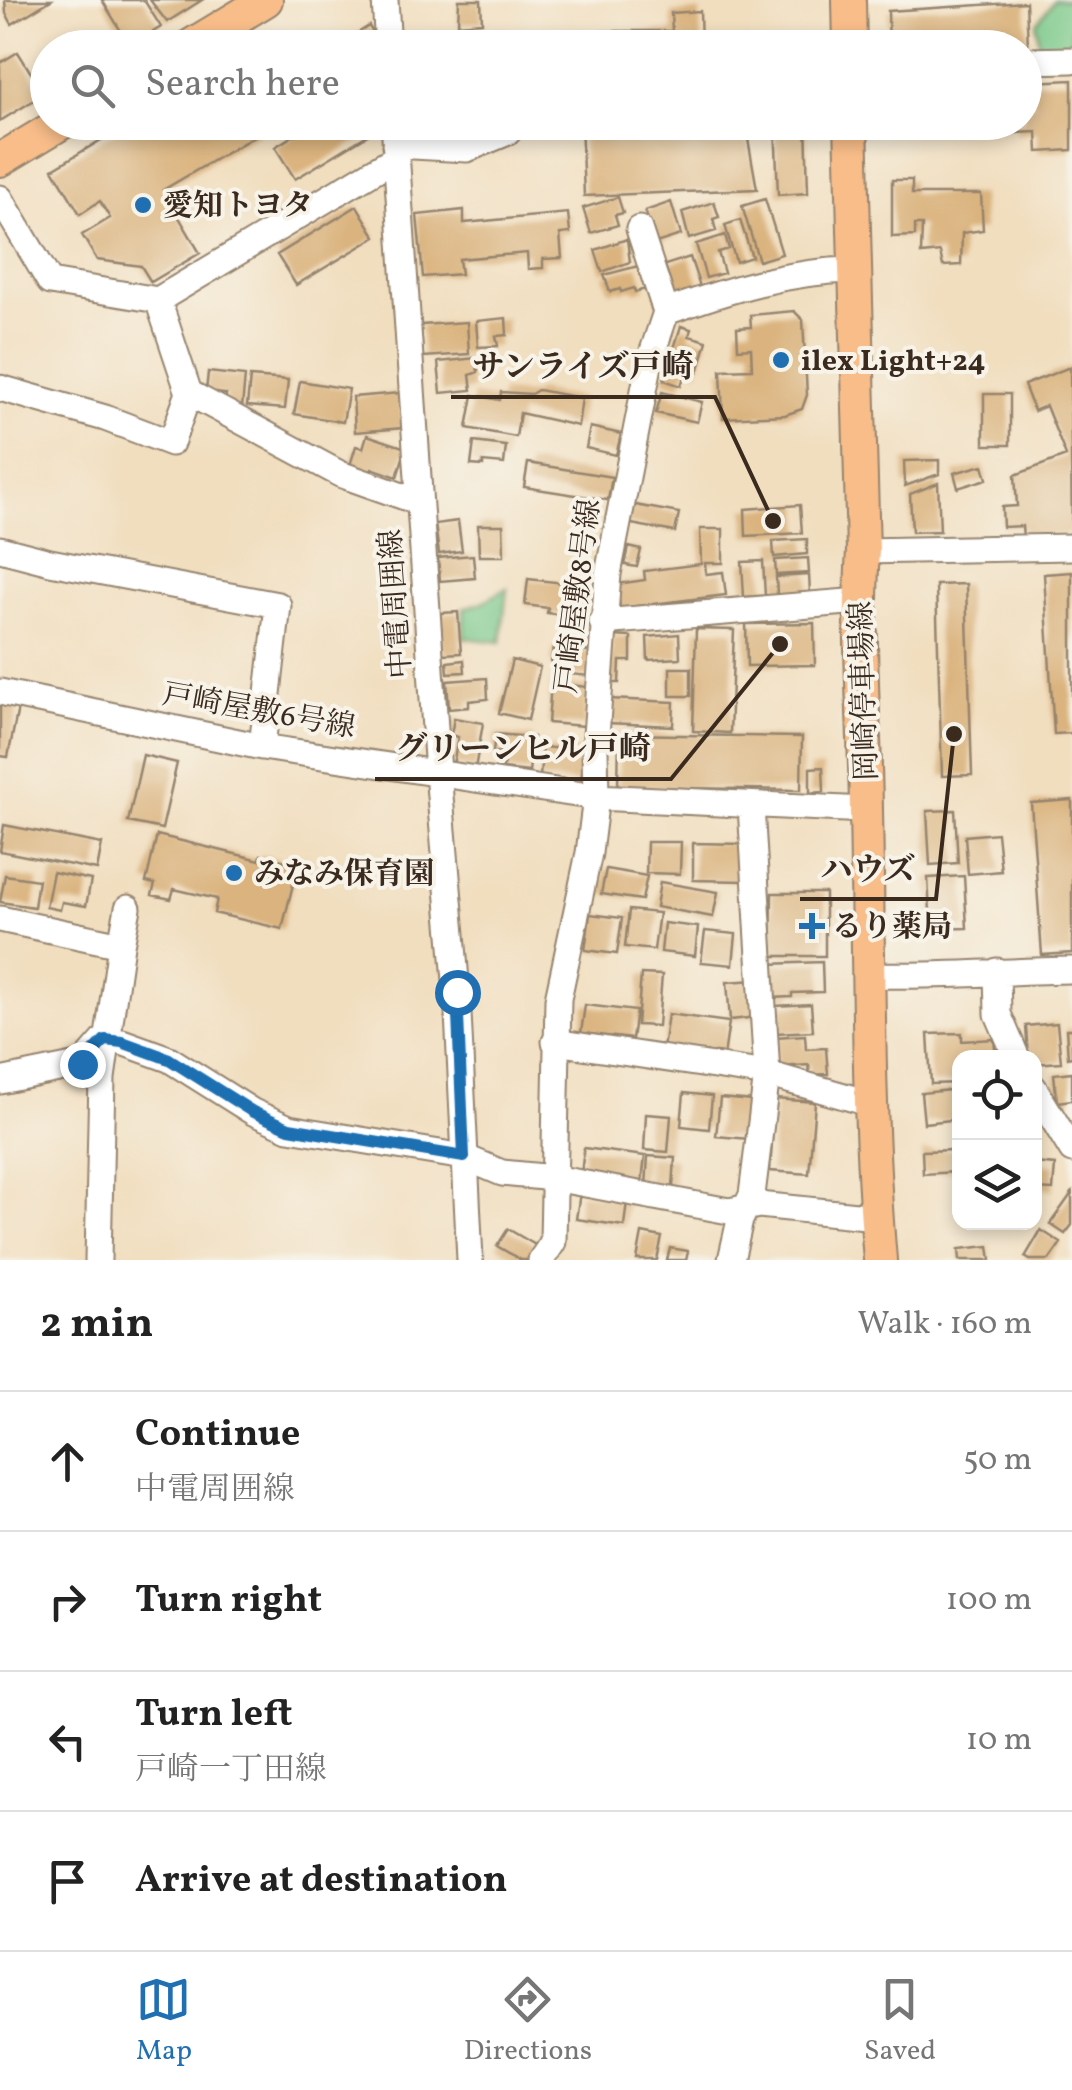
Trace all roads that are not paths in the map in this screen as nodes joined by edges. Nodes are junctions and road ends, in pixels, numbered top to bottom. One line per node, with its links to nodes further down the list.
1 (266, 0): 4 (main road)
2 (385, 0): 5 (street)
3 (849, 0): 6 (main road)
4 (217, 30)
5 (387, 30)
6 (850, 30)
7 (1072, 60): 8 (street)
8 (1042, 61)
9 (33, 140): 13 (main road)
10 (488, 140): 12 (street)
11 (852, 140): 16 (main road, 岡崎停車場線)
12 (395, 142): 17 (street); 21 (street, 中電周囲線)
13 (0, 160)
14 (0, 198): 17 (street)
15 (639, 229): 18 (street)
16 (854, 270): 18 (street); 24 (main road, 岡崎停車場線)
17 (158, 300): 20 (street)
18 (666, 312): 26 (street, 戸崎屋敷8号線)
19 (0, 388): 20 (street)
20 (189, 394): 21 (street)
21 (419, 502): 29 (street, 中電周囲線)
22 (1072, 547): 24 (street)
23 (0, 549): 28 (street)
24 (862, 550): 25 (main road, 岡崎停車場線)
25 (860, 601): 26 (street); 32 (main road, 岡崎停車場線)
26 (602, 622): 30 (street, 戸崎屋敷8号線)
27 (0, 692): 28 (street, 戸崎屋敷6号線)
28 (262, 748): 29 (street, 戸崎屋敷6号線)
29 (438, 773): 30 (street, 戸崎屋敷6号線); 47 (street, 中電周囲線)
30 (596, 797): 31 (street, 戸崎屋敷6号線); 40 (street, 戸崎屋敷8号線)
31 (752, 806): 32 (street, 戸崎屋敷6号線); 42 (street)
32 (866, 810): 38 (main road, 岡崎停車場線)
33 (128, 908): 35 (street)
34 (0, 918): 35 (street)
35 (122, 944): 39 (street)
36 (1072, 970): 37 (street)
37 (996, 971): 38 (street); 41 (street)
38 (867, 975): 45 (main road, 岡崎停車場線)
39 (105, 1040): 43 (street); 47 (street); 51 (street)
40 (555, 1042): 42 (street); 48 (street, 戸崎屋敷8号線)
41 (1014, 1050)
42 (767, 1074): 45 (street); 49 (street)
43 (0, 1081)
44 (1042, 1101): 46 (street)
45 (872, 1104): 50 (main road, 岡崎停車場線)
46 (1072, 1150)
47 (464, 1157): 48 (street); 52 (street, 中電周囲線)
48 (554, 1178): 49 (street); 53 (street, 戸崎屋敷8号線)
49 (747, 1207): 50 (street); 54 (street)
50 (876, 1217): 55 (main road, 岡崎停車場線)
51 (98, 1260)
52 (470, 1260)
53 (541, 1260)
54 (731, 1260)
55 (880, 1260)

